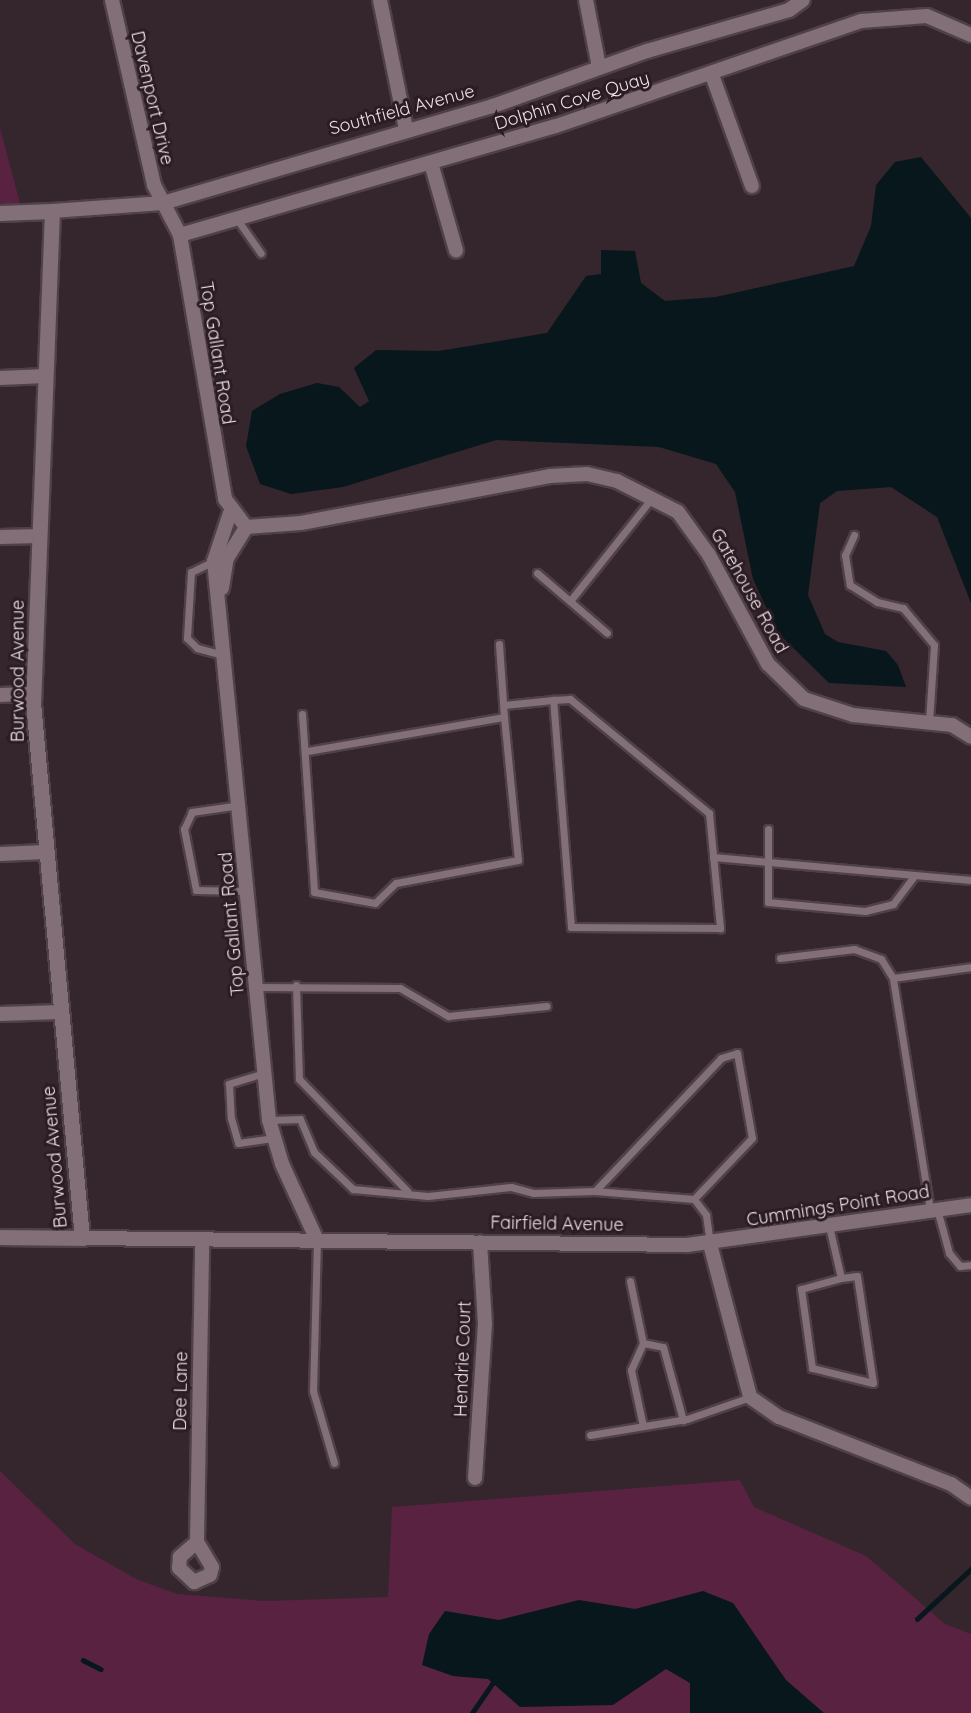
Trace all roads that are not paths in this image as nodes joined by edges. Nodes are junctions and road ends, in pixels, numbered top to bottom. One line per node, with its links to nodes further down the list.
1 (112, 0): 11 (street, Davenport Drive)
2 (380, 0): 8 (street)
3 (586, 0): 6 (street)
4 (803, 0): 6 (street, Southfield Avenue)
5 (971, 34): 7 (street, Dolphin Cove Quay)
6 (599, 67): 8 (street, Southfield Avenue)
7 (712, 75): 9 (street, Dolphin Cove Quay); 10 (street)
8 (406, 129): 11 (street, Southfield Avenue)
9 (431, 164): 14 (street, Dolphin Cove Quay); 16 (street)
10 (752, 186)
11 (163, 203): 12 (street, Southfield Avenue); 15 (street, Top Gallant Road)
12 (52, 211): 13 (street, Southfield Avenue); 18 (street, Burwood Avenue)
13 (0, 213)
14 (239, 222): 15 (street, Dolphin Cove Quay); 17 (lane)
15 (180, 235): 21 (street, Top Gallant Road)
16 (456, 250)
17 (261, 253)
18 (46, 376): 19 (street); 23 (street, Burwood Avenue)
19 (0, 378)
20 (654, 496): 22 (street, Gatehouse Road); 29 (lane); 39 (street, Gatehouse Road)
21 (230, 513): 22 (street); 26 (street, Top Gallant Road)
22 (246, 526): 28 (street, Top Gallant Road)
23 (40, 536): 25 (street); 33 (street, Burwood Avenue)
24 (854, 536): 39 (lane)
25 (0, 537)
26 (214, 561): 28 (street, Top Gallant Road); 32 (lane)
27 (537, 573): 29 (lane)
28 (221, 596): 32 (street, Top Gallant Road)
29 (570, 601): 30 (lane)
30 (607, 633)
31 (499, 644): 36 (lane)
32 (227, 656): 42 (street, Top Gallant Road)
33 (33, 694): 34 (street); 44 (street, Burwood Avenue)
34 (0, 695)
35 (553, 700): 36 (lane); 46 (lane); 46 (lane)
36 (504, 705): 38 (lane)
37 (302, 714): 41 (lane)
38 (504, 717): 41 (lane); 41 (lane)
39 (929, 722): 40 (street, Gatehouse Road)
40 (971, 737)
41 (308, 752)
42 (240, 805): 50 (street, Top Gallant Road); 50 (lane)
43 (768, 829): 47 (lane)
44 (45, 852): 45 (street); 57 (street, Burwood Avenue)
45 (0, 854)
46 (713, 857): 47 (lane)
47 (764, 862): 48 (lane); 48 (lane)
48 (913, 877): 49 (lane)
49 (971, 880)
50 (248, 891): 55 (street, Top Gallant Road)
51 (780, 958): 53 (lane)
52 (971, 967): 53 (lane)
53 (893, 978): 66 (lane)
54 (296, 985): 55 (lane); 56 (lane); 62 (lane)
55 (256, 987): 59 (street, Top Gallant Road)
56 (546, 1006)
57 (61, 1012): 58 (street); 69 (street, Burwood Avenue)
58 (0, 1014)
59 (264, 1073): 60 (street, Top Gallant Road); 61 (lane)
60 (269, 1120): 61 (street, Top Gallant Road); 62 (lane)
61 (273, 1138): 71 (street, Top Gallant Road)
62 (407, 1191): 63 (lane)
63 (595, 1191): 64 (lane); 64 (lane)
64 (694, 1199): 73 (lane)
65 (971, 1205): 66 (street, Cummings Point Road)
66 (933, 1210): 67 (street, Cummings Point Road); 74 (lane)
67 (829, 1226): 73 (street, Cummings Point Road); 75 (lane)
68 (0, 1237): 69 (street, Fairfield Avenue)
69 (82, 1238): 70 (street, Fairfield Avenue)
70 (202, 1240): 71 (street, Fairfield Avenue); 85 (street, Dee Lane)
71 (317, 1240): 72 (street, Fairfield Avenue); 82 (lane)
72 (480, 1242): 73 (street, Fairfield Avenue); 83 (street, Hendrie Court)
73 (710, 1244): 78 (street)
74 (971, 1265)
75 (841, 1278): 75 (lane)
76 (630, 1281): 77 (lane)
77 (643, 1343): 79 (lane); 80 (lane)
78 (750, 1397): 79 (lane); 84 (street)
79 (683, 1420): 80 (lane)
80 (643, 1426): 81 (lane)
81 (590, 1435)
82 (334, 1463)
83 (475, 1478)
84 (971, 1498)
85 (197, 1542)

